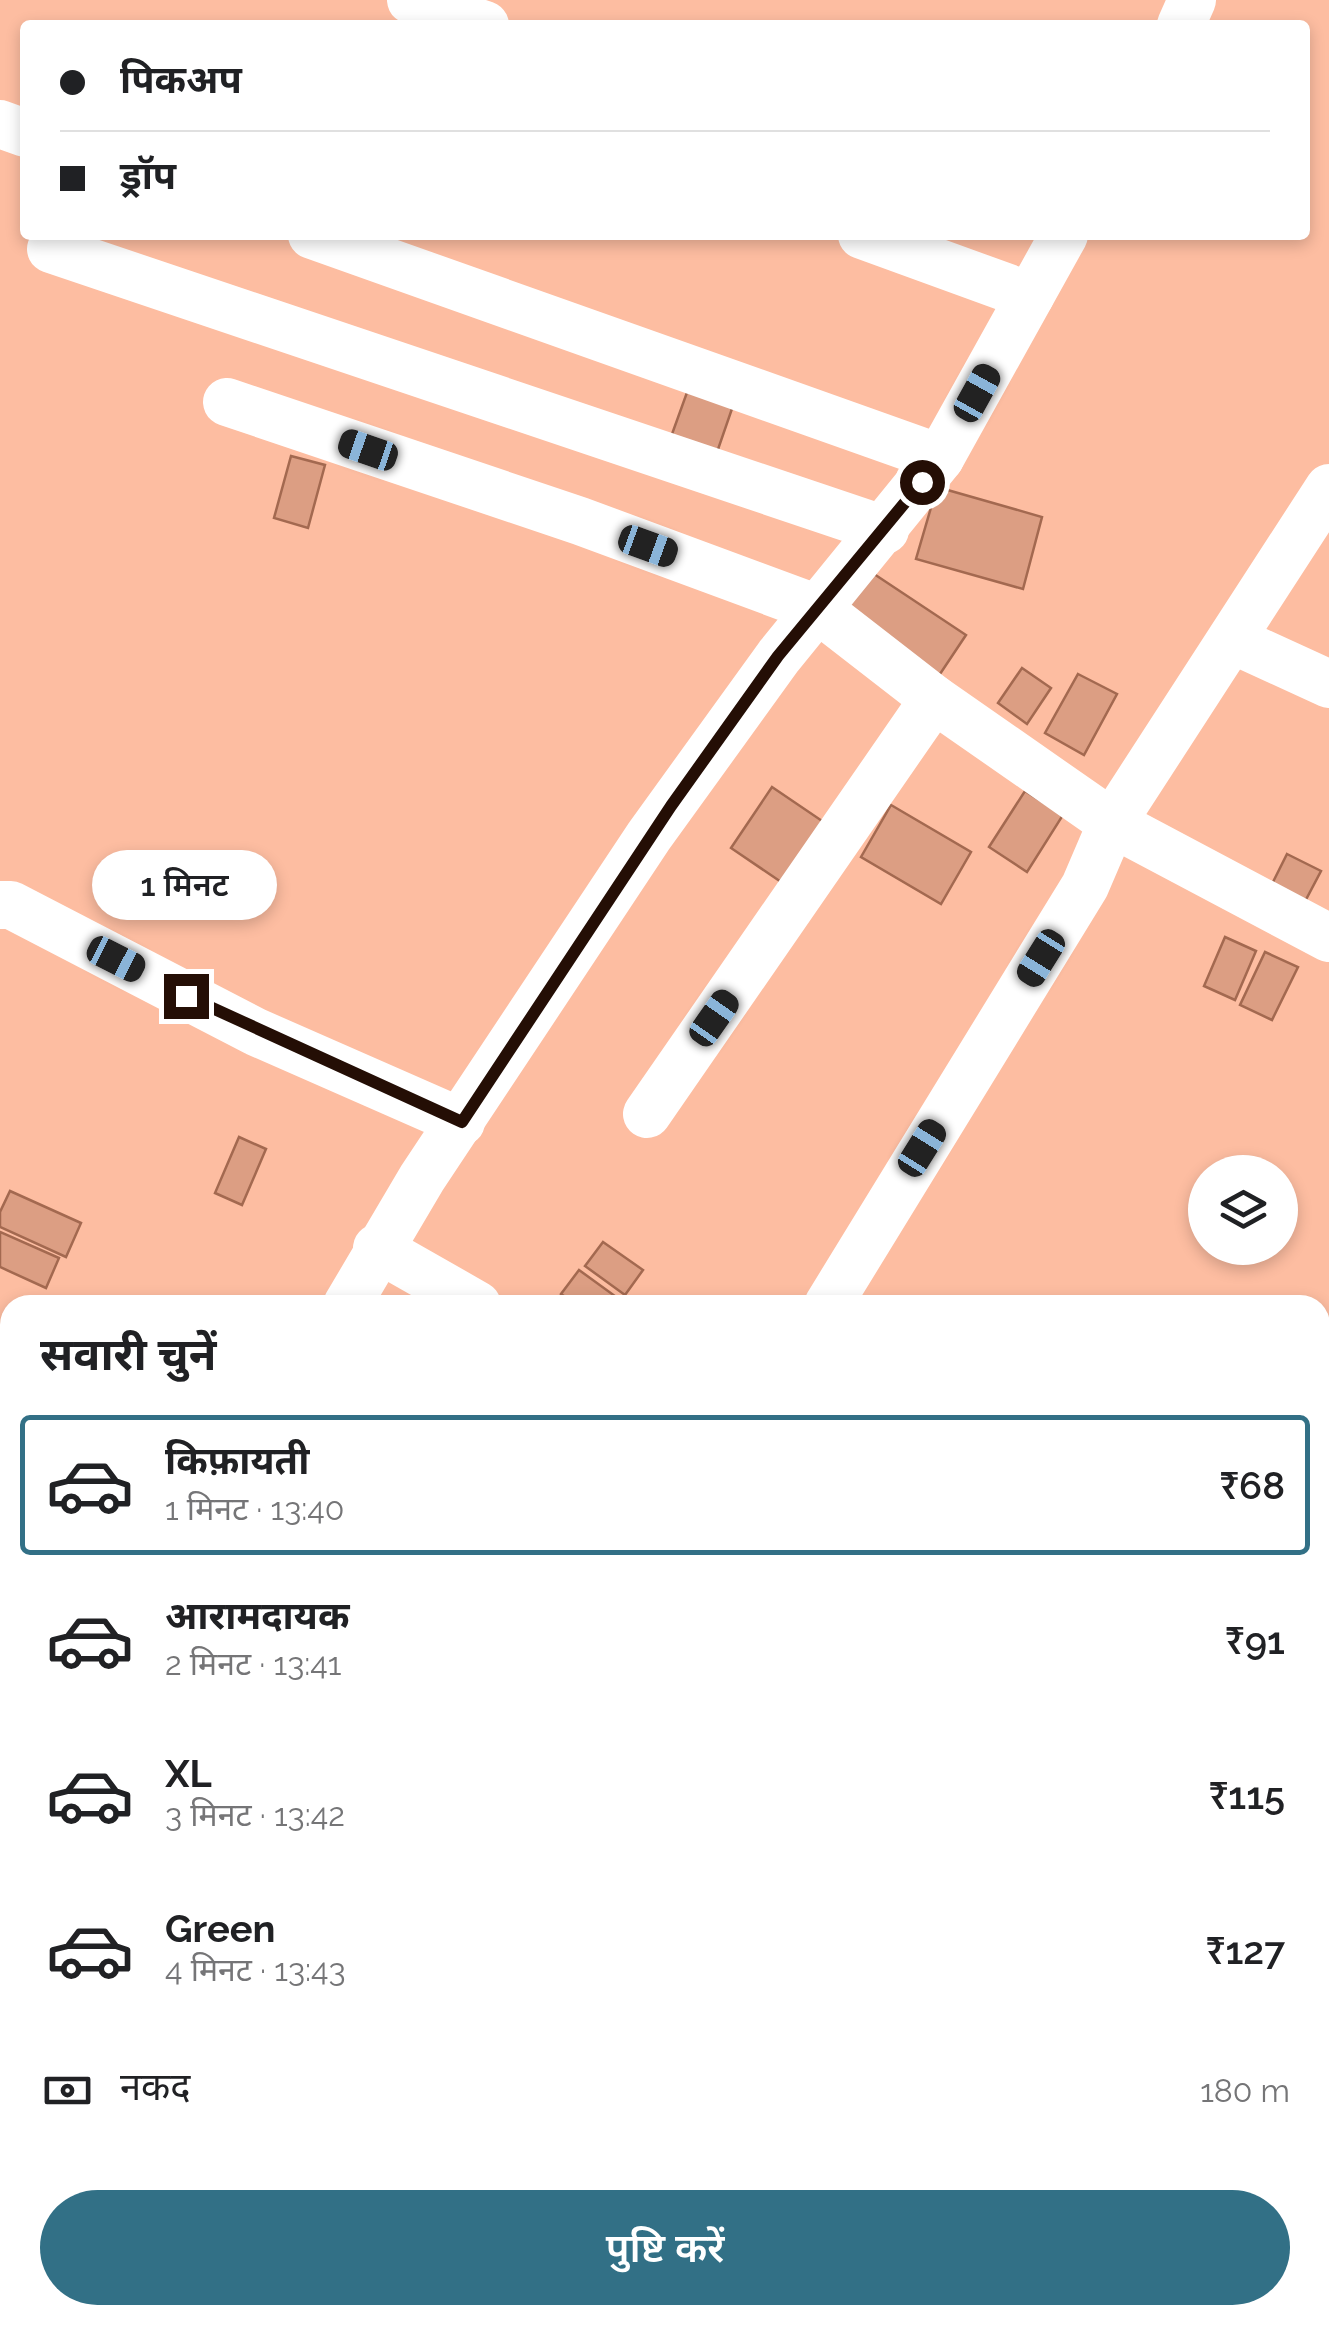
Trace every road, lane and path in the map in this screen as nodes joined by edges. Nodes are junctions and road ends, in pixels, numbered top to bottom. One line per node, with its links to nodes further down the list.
1 (411, 0): 2 (street)
2 (470, 20)
3 (326, 240): 9 (street)
4 (876, 240): 7 (street)
5 (1061, 240): 7 (street)
6 (52, 249): 11 (street)
7 (1030, 296): 9 (street)
8 (226, 402): 12 (street)
9 (940, 458): 11 (street)
10 (1325, 505): 13 (street)
11 (885, 530): 12 (street)
12 (818, 608): 15 (street); 20 (street)
13 (1233, 640): 14 (street); 16 (street)
14 (1329, 684)
15 (934, 698): 16 (street); 19 (street)
16 (1112, 822): 18 (street); 24 (street)
17 (0, 905): 20 (street)
18 (1329, 938)
19 (648, 1114)
20 (462, 1122): 21 (street)
21 (377, 1248): 22 (street); 23 (street)
22 (351, 1295)
23 (459, 1295)
24 (834, 1295)

